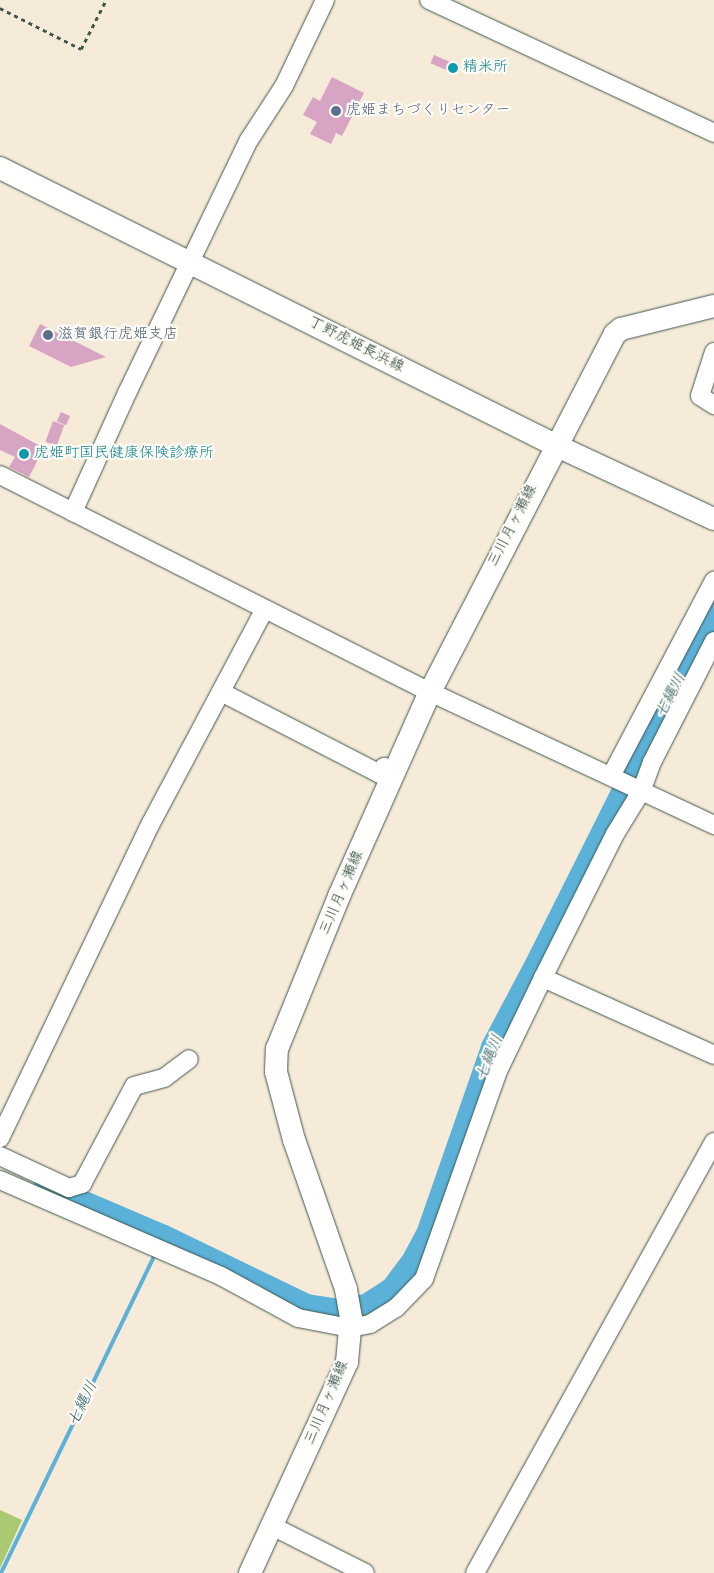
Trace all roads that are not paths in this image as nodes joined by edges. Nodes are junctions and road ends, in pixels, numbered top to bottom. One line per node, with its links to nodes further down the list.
1 (325, 0): 5 (street)
2 (429, 0): 3 (street)
3 (714, 133)
4 (0, 168): 5 (main road, 丁野虎姫長浜線)
5 (191, 262): 9 (main road, 丁野虎姫長浜線); 11 (street)
6 (714, 306): 9 (main road, 三川月ヶ瀬線)
7 (714, 352): 8 (street)
8 (714, 405)
9 (555, 445): 12 (main road, 丁野虎姫長浜線); 17 (main road, 三川月ヶ瀬線)
10 (0, 475): 11 (street)
11 (73, 512): 14 (street)
12 (714, 519)
13 (714, 581): 19 (street)
14 (265, 609): 16 (street); 17 (street)
15 (714, 641): 20 (street)
16 (221, 692): 18 (street); 25 (street)
17 (430, 692): 18 (main road, 三川月ヶ瀬線); 19 (street)
18 (394, 772): 29 (main road, 三川月ヶ瀬線)
19 (611, 776): 20 (street)
20 (642, 790): 21 (street); 22 (street)
21 (714, 825)
22 (542, 978): 23 (street); 29 (street)
23 (714, 1055)
24 (189, 1059): 27 (street)
25 (0, 1138)
26 (714, 1142): 33 (street)
27 (0, 1156)
28 (0, 1180): 29 (street)
29 (350, 1316): 30 (main road, 三川月ヶ瀬線)
30 (272, 1526): 31 (main road, 三川月ヶ瀬線); 32 (street)
31 (250, 1573)
32 (365, 1573)
33 (475, 1573)

